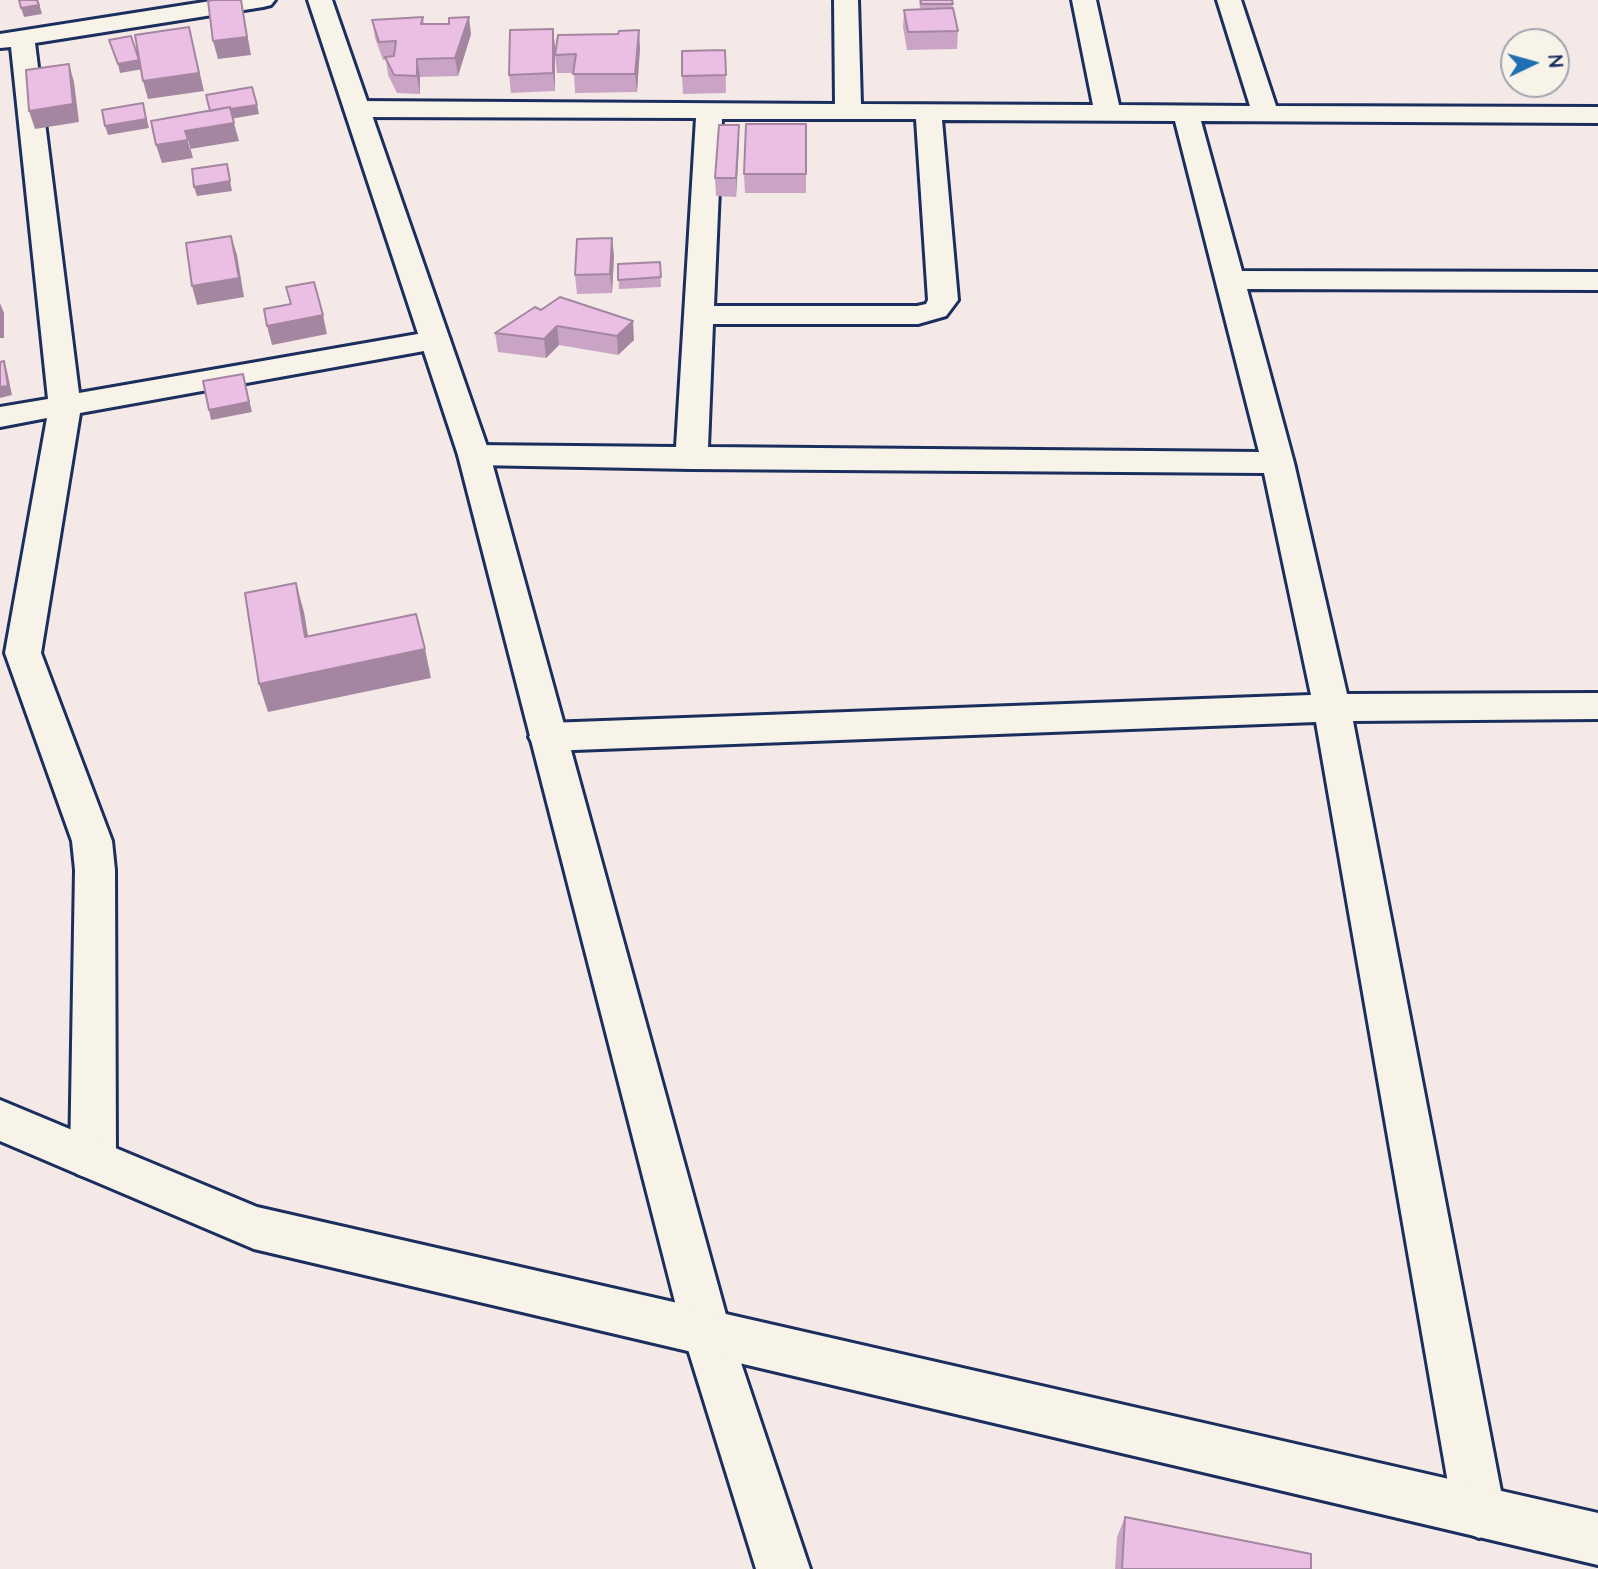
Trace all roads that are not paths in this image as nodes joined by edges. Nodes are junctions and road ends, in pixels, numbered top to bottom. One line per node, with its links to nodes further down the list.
1 (262, 0): 6 (street)
2 (320, 0): 7 (street)
3 (846, 0): 9 (street)
4 (1084, 0): 11 (street)
5 (1229, 0): 13 (street)
6 (11, 40): 19 (street)
7 (357, 109): 8 (street); 18 (street)
8 (709, 111): 9 (street); 17 (street)
9 (848, 112): 10 (street)
10 (928, 112): 11 (street); 17 (street)
11 (1108, 113): 12 (street)
12 (1186, 113): 13 (street); 15 (street)
13 (1265, 113): 14 (street)
14 (1598, 115)
15 (1230, 280): 16 (street); 23 (street)
16 (1598, 281)
17 (698, 315): 22 (street)
18 (435, 340): 19 (street); 21 (street)
19 (65, 406): 20 (street); 24 (street)
20 (0, 417)
21 (474, 455): 22 (street); 27 (street)
22 (691, 459): 23 (street)
23 (1278, 463): 26 (street)
24 (12, 655): 29 (street)
25 (1598, 706): 26 (street)
26 (1332, 708): 27 (street); 31 (street)
27 (548, 737): 30 (street)
28 (0, 1120): 29 (street)
29 (93, 1160): 30 (street)
30 (707, 1333): 31 (street); 33 (street)
31 (1479, 1512): 32 (street)
32 (1598, 1539)
33 (783, 1569)

